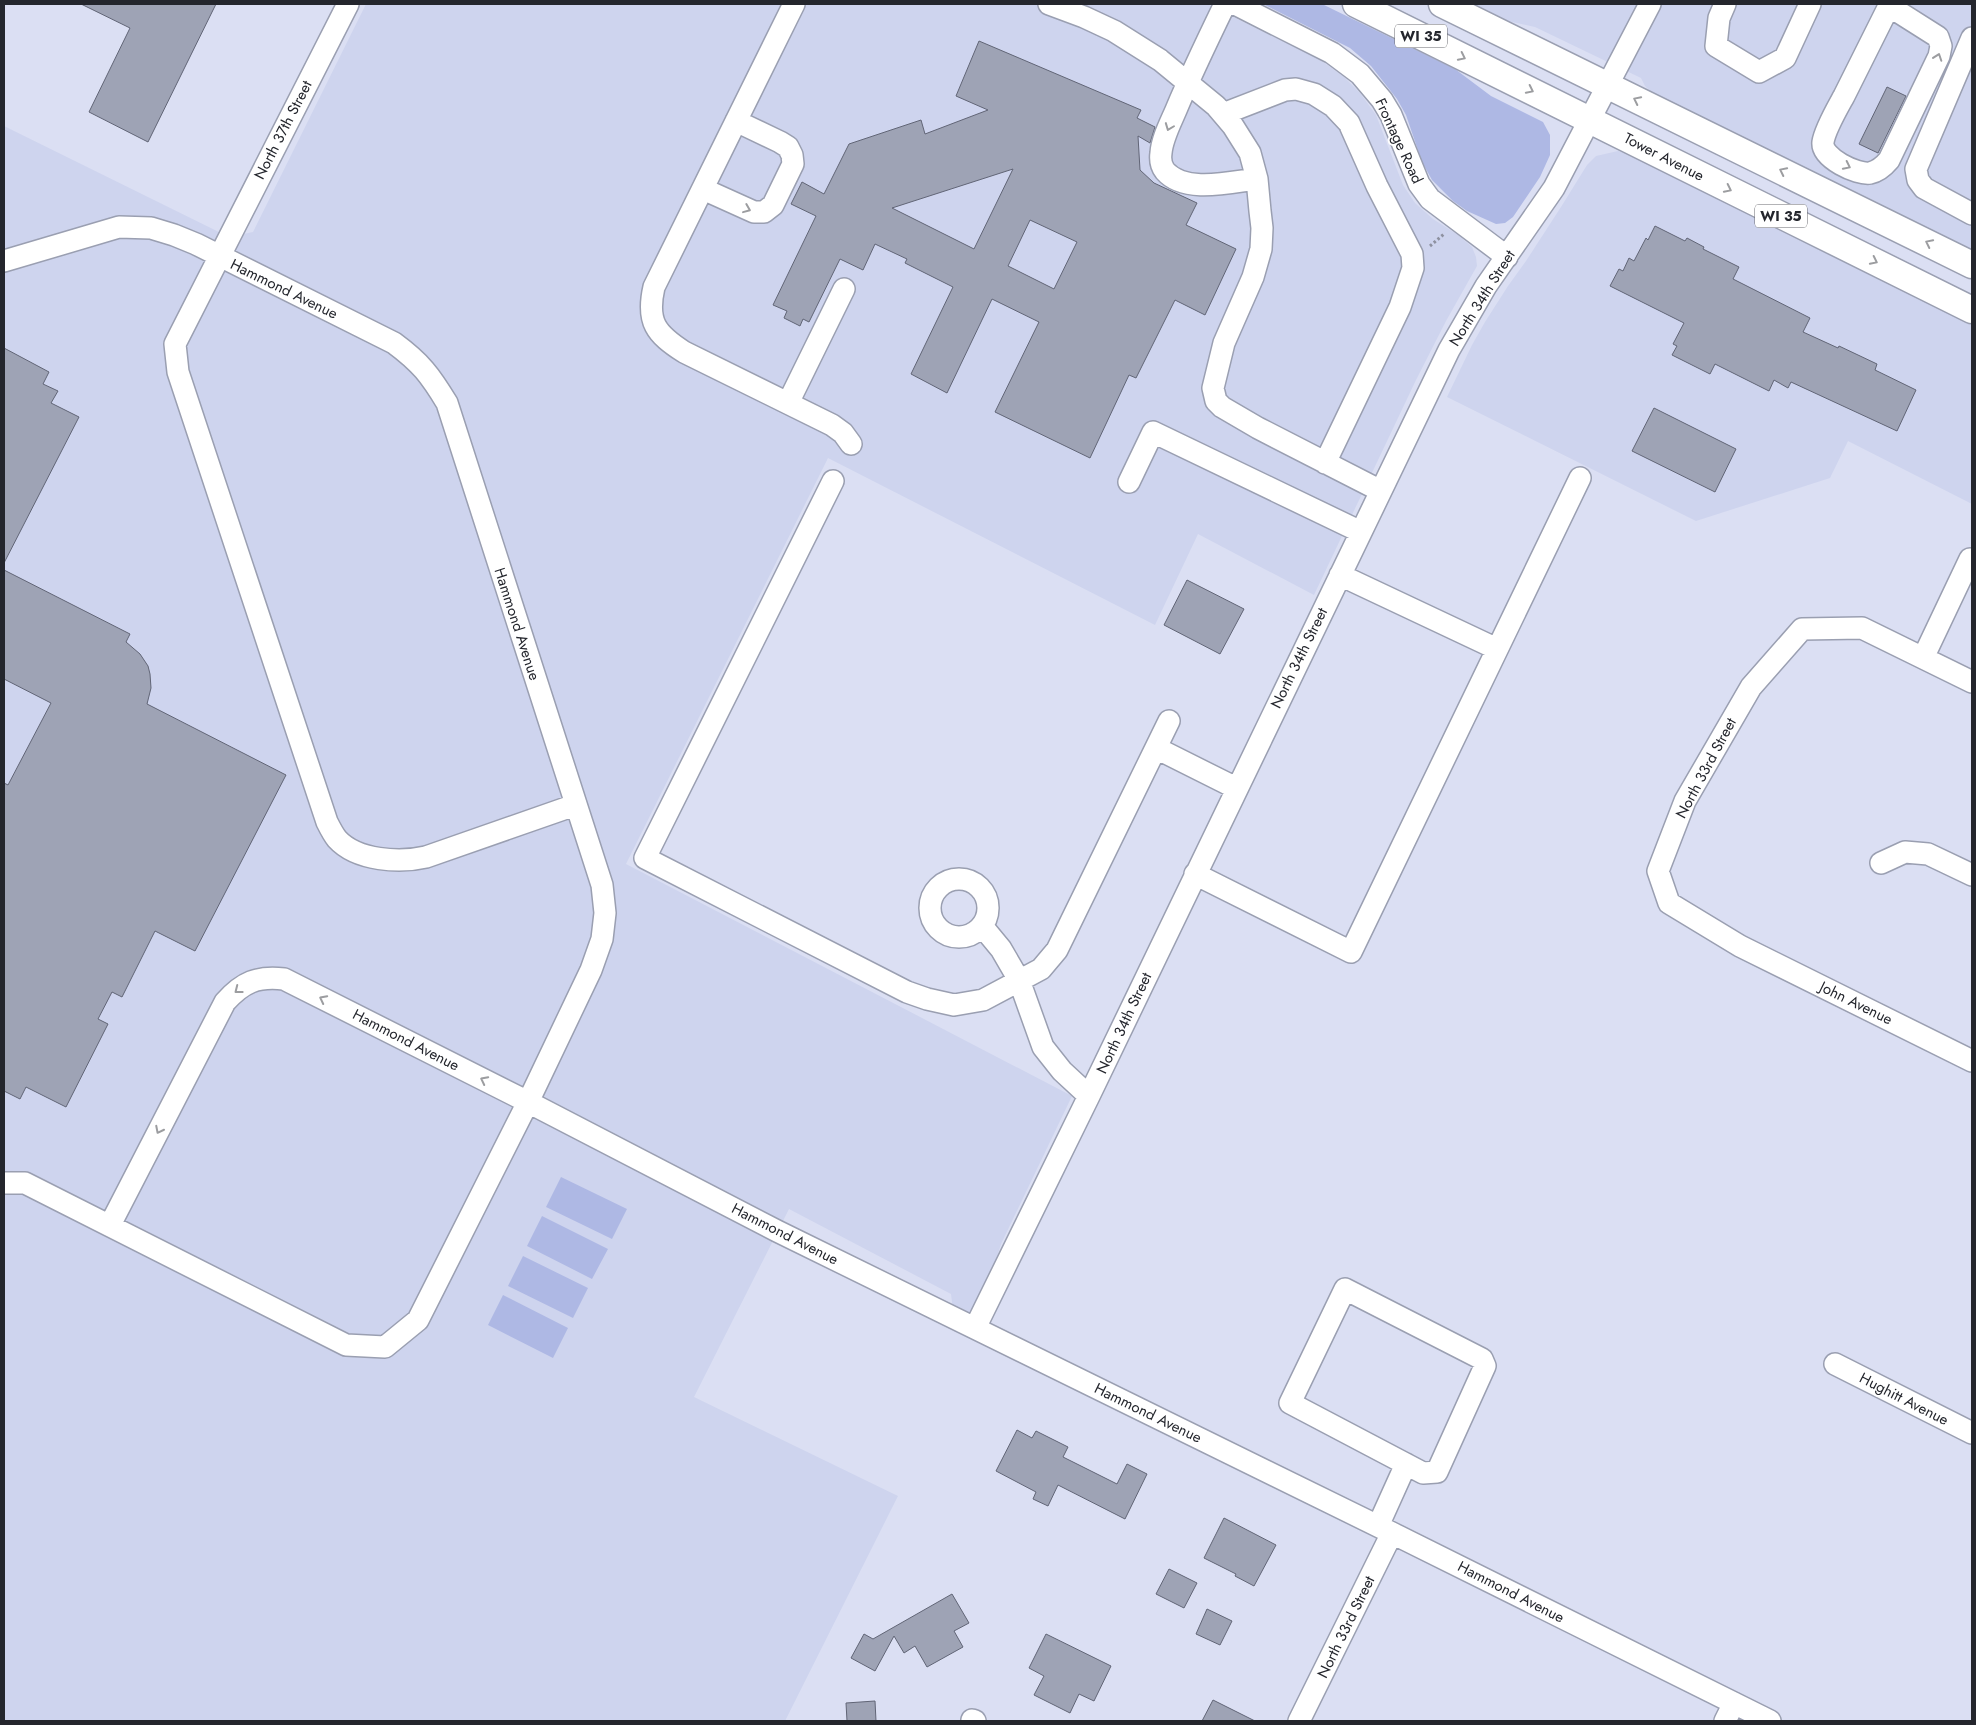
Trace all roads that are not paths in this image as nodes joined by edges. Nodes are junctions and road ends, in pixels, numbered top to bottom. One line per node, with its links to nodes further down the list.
1 (348, 4): 22 (street, North 37th Street)
2 (794, 4): 16 (street)
3 (1050, 4): 13 (street)
4 (1225, 4): 13 (street)
5 (1235, 4): 21 (street, Frontage Road)
6 (1356, 4): 17 (main road, Tower Avenue / WI 35, one-way to 17)
7 (1442, 4): 14 (main road, WI 35)
8 (1650, 4): 14 (street, North 34th Street)
9 (1725, 4): 10 (street)
10 (1810, 4)
11 (1890, 5): 11 (street, one-way to 11)
12 (1972, 38): 20 (street)
13 (1188, 82): 15 (street); 18 (street, one-way to 18)
14 (1608, 85): 17 (street, North 34th Street); 24 (main road, WI 35, one-way to 14)
15 (1223, 114): 18 (street); 29 (street)
16 (736, 120): 19 (street); 19 (street, one-way to 16)
17 (1591, 120): 21 (street, North 34th Street); 26 (main road, Tower Avenue / WI 35, one-way to 26)
18 (1256, 179): 29 (street)
19 (703, 189): 27 (street)
20 (1972, 214)
21 (1507, 256): 33 (street, North 34th Street)
22 (218, 257): 23 (street, Hammond Avenue); 43 (street, Hammond Avenue); 43 (street, North 37th Street)
23 (4, 260)
24 (1972, 265)
25 (844, 289): 27 (street)
26 (1972, 310)
27 (788, 403): 28 (street)
28 (851, 444)
29 (1325, 463): 33 (street)
30 (1580, 478): 37 (street)
31 (833, 481): 49 (street)
32 (1129, 482): 34 (street)
33 (1381, 491): 34 (street, North 34th Street)
34 (1361, 532): 36 (street, North 34th Street)
35 (1970, 559): 38 (street)
36 (1340, 575): 37 (street); 42 (street, North 34th Street)
37 (1497, 649): 45 (street)
38 (1922, 658): 39 (street); 48 (street, North 33rd Street)
39 (1972, 682)
40 (1169, 721): 41 (street)
41 (1156, 748): 42 (street); 49 (street)
42 (1236, 788): 45 (street, North 34th Street)
43 (575, 805): 52 (street, Hammond Avenue)
44 (1881, 863): 46 (street)
45 (1195, 874): 51 (street, North 34th Street)
46 (1972, 875)
47 (982, 926): 49 (street)
48 (1740, 946): 50 (street, John Avenue)
49 (1019, 980): 51 (street)
50 (1972, 1061)
51 (1089, 1096): 55 (street, North 34th Street)
52 (528, 1102): 54 (street, Hammond Avenue, one-way to 54); 54 (street); 55 (street, Hammond Avenue)
53 (4, 1183): 54 (street)
54 (110, 1224)
55 (974, 1328): 59 (street, Hammond Avenue)
56 (1835, 1364): 57 (street, Hughitt Avenue)
57 (1972, 1433)
58 (1406, 1464): 58 (street); 59 (street, North 33rd Street)
59 (1385, 1529): 60 (street, Hammond Avenue); 61 (street, North 33rd Street)
60 (1729, 1712): 62 (street, Hammond Avenue)
61 (1299, 1721)
62 (1770, 1721)

